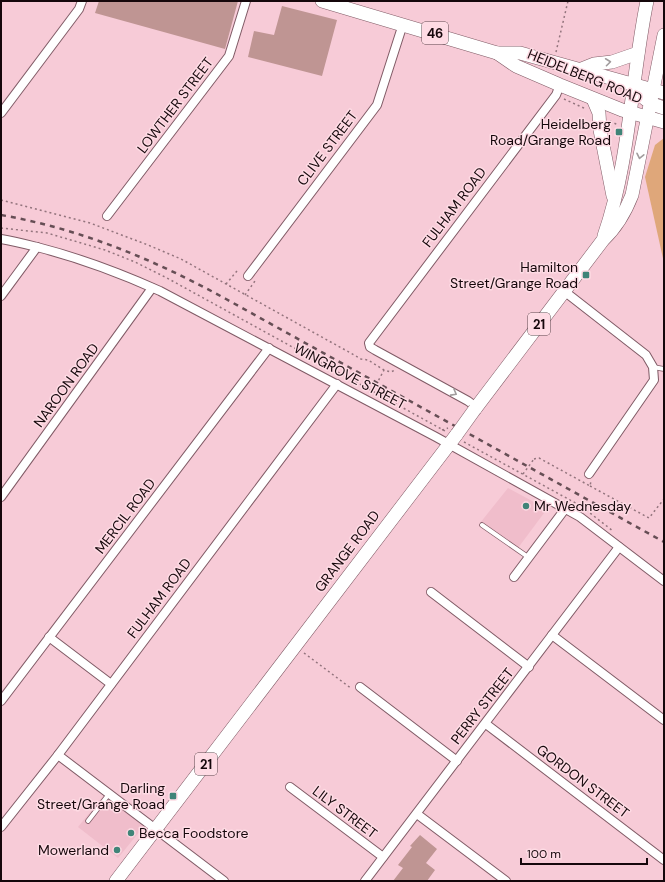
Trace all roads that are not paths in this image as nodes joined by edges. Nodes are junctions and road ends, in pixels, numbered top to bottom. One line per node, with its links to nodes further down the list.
1 (82, 1): 18 (street)
2 (246, 1): 22 (street, LOWTHER STREET)
3 (322, 1): 5 (main road, HEIDELBERG ROAD / 46)
4 (648, 1): 9 (main road, 21)
5 (335, 3): 6 (main road, HEIDELBERG ROAD / 46)
6 (403, 24): 8 (main road, HEIDELBERG ROAD / 46); 26 (street, CLIVE STREET)
7 (663, 43): 13 (main road, 21)
8 (497, 52): 10 (main road, HEIDELBERG ROAD / 46); 12 (main road, HEIDELBERG ROAD / 46)
9 (638, 53): 10 (main road, one-way to 9); 11 (main road, 21)
10 (579, 70): 11 (main road, HEIDELBERG ROAD / 46)
11 (633, 85): 13 (main road, HEIDELBERG ROAD / 46); 15 (main road); 17 (main road, 21)
12 (558, 90): 14 (main road, HEIDELBERG ROAD / 46); 34 (street, FULHAM ROAD, one-way to 34)
13 (659, 92): 15 (main road, 21)
14 (593, 99): 17 (main road, HEIDELBERG ROAD / 46); 21 (main road)
15 (651, 103): 16 (main road); 19 (main road, 21)
16 (664, 108)
17 (630, 112): 19 (main road, HEIDELBERG ROAD / 46); 21 (main road, GRANGE ROAD / 21)
18 (1, 113)
19 (648, 118): 20 (main road, HEIDELBERG ROAD / 46); 24 (main road, GRANGE ROAD / 21, one-way to 24)
20 (664, 122)
21 (615, 203): 24 (main road, GRANGE ROAD / 21)
22 (107, 216)
23 (1, 239): 25 (street, WINGROVE STREET)
24 (603, 240): 28 (main road, GRANGE ROAD / 21)
25 (37, 247): 27 (street, WINGROVE STREET); 29 (street)
26 (248, 276)
27 (152, 288): 30 (street, WINGROVE STREET); 37 (street, NAROON ROAD)
28 (564, 291): 31 (street); 34 (main road, GRANGE ROAD / 21)
29 (1, 296)
30 (269, 348): 33 (street, WINGROVE STREET); 46 (street, MERCIL ROAD)
31 (653, 367): 32 (lane); 36 (street)
32 (664, 369)
33 (337, 384): 35 (street, WINGROVE STREET); 48 (street, FULHAM ROAD)
34 (476, 408): 35 (main road, GRANGE ROAD / 21, bridge)
35 (453, 439): 38 (street, WINGROVE STREET); 60 (main road, GRANGE ROAD / 21)
36 (589, 474)
37 (1, 496)
38 (565, 509): 40 (street, WINGROVE STREET); 41 (street)
39 (482, 525): 41 (lane)
40 (619, 547): 43 (street, WINGROVE STREET); 45 (street, PERRY STREET)
41 (529, 557): 42 (street)
42 (514, 577)
43 (664, 581)
44 (431, 592): 47 (street)
45 (552, 635): 47 (street, PERRY STREET); 51 (street)
46 (49, 637): 48 (street); 50 (street, MERCIL ROAD)
47 (529, 666): 52 (street, PERRY STREET)
48 (111, 684): 53 (street, FULHAM ROAD)
49 (357, 689): 54 (street)
50 (1, 701)
51 (664, 720)
52 (486, 724): 54 (street, PERRY STREET); 62 (street, GORDON STREET)
53 (58, 755): 56 (street); 59 (street, FULHAM ROAD)
54 (457, 761): 57 (street, PERRY STREET)
55 (290, 787): 61 (street, LILY STREET)
56 (109, 794): 58 (lane); 60 (street)
57 (417, 814): 61 (street, PERRY STREET); 66 (street)
58 (88, 821)
59 (1, 827)
60 (156, 829): 63 (main road, GRANGE ROAD / 21); 64 (street)
61 (383, 857): 65 (street, PERRY STREET)
62 (664, 860)
63 (116, 881)
64 (224, 881)
65 (365, 881)
66 (506, 881)

